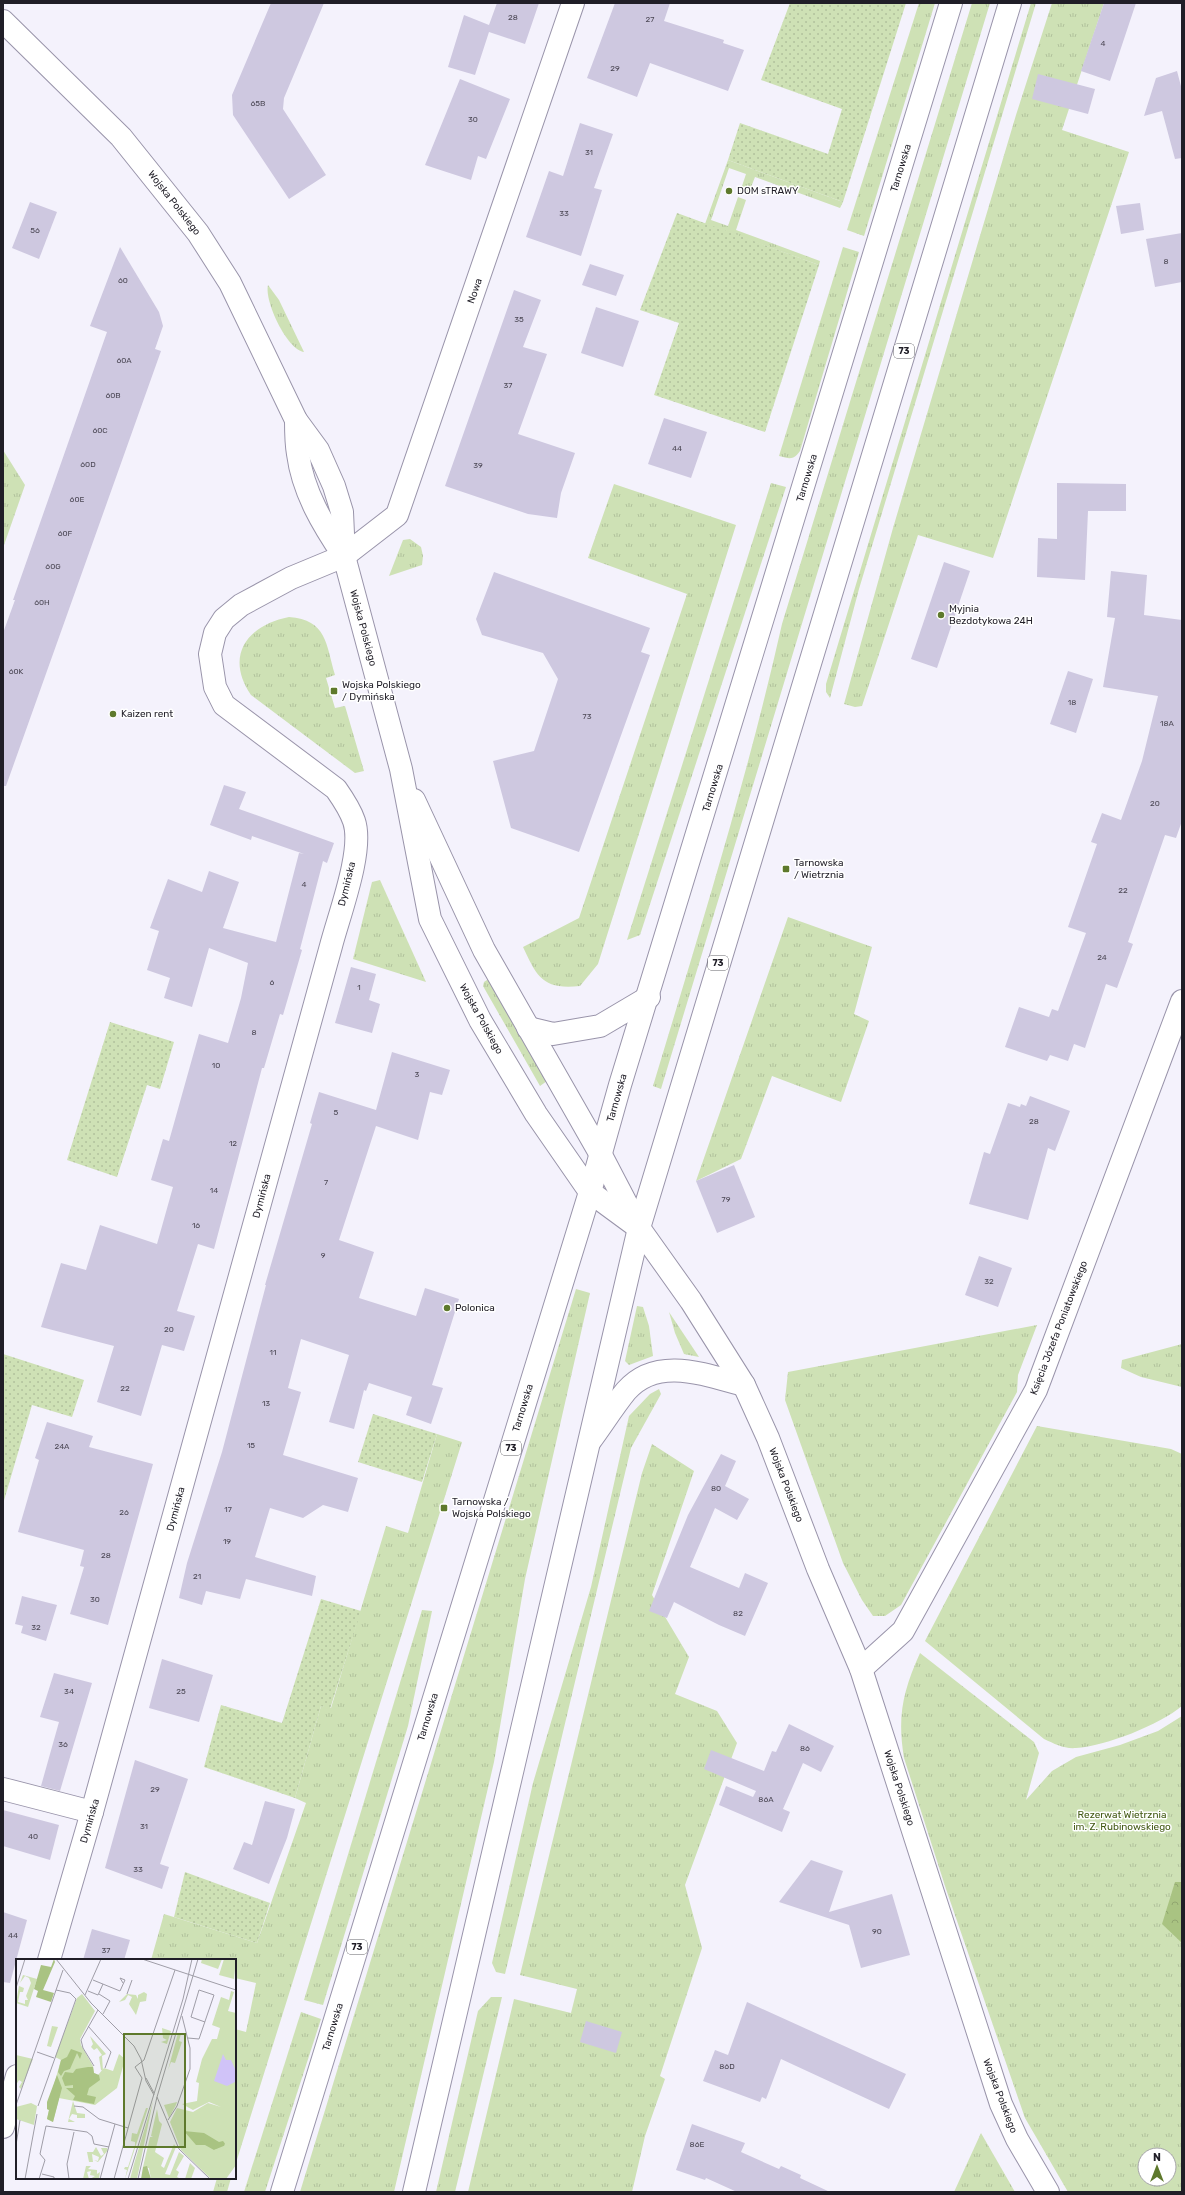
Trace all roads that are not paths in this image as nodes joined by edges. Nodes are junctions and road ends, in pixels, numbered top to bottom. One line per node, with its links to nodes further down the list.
1 (573, 3): 5 (street, Nowa)
2 (951, 3): 7 (street, Tarnowska / 73)
3 (1010, 3): 12 (street, 73)
4 (3, 21): 5 (street, Wojska Polskiego)
5 (344, 556): 6 (street, Wojska Polskiego); 17 (street, Dymińska)
6 (401, 769): 9 (street, Wojska Polskiego); 11 (street, Wojska Polskiego)
7 (648, 997): 9 (street); 10 (street, Tarnowska / 73)
8 (1182, 1001): 15 (street, Księcia Józefa Poniatowskiego)
9 (528, 1028): 10 (street, Wojska Polskiego)
10 (601, 1154): 11 (street, Tarnowska / 73); 12 (street, Wojska Polskiego)
11 (590, 1192): 12 (street, Wojska Polskiego); 21 (street, Tarnowska / 73)
12 (639, 1228): 13 (street, Wojska Polskiego); 14 (street, 73)
13 (744, 1385): 14 (street); 15 (street, Wojska Polskiego)
14 (590, 1441): 22 (street, 73)
15 (862, 1669): 23 (street, Wojska Polskiego)
16 (3, 1789): 17 (street)
17 (92, 1812): 18 (street, Dymińska)
18 (49, 1959)
19 (16, 2080): 20 (street)
20 (3, 2127)
21 (282, 2192)
22 (414, 2192)
23 (1048, 2192)

